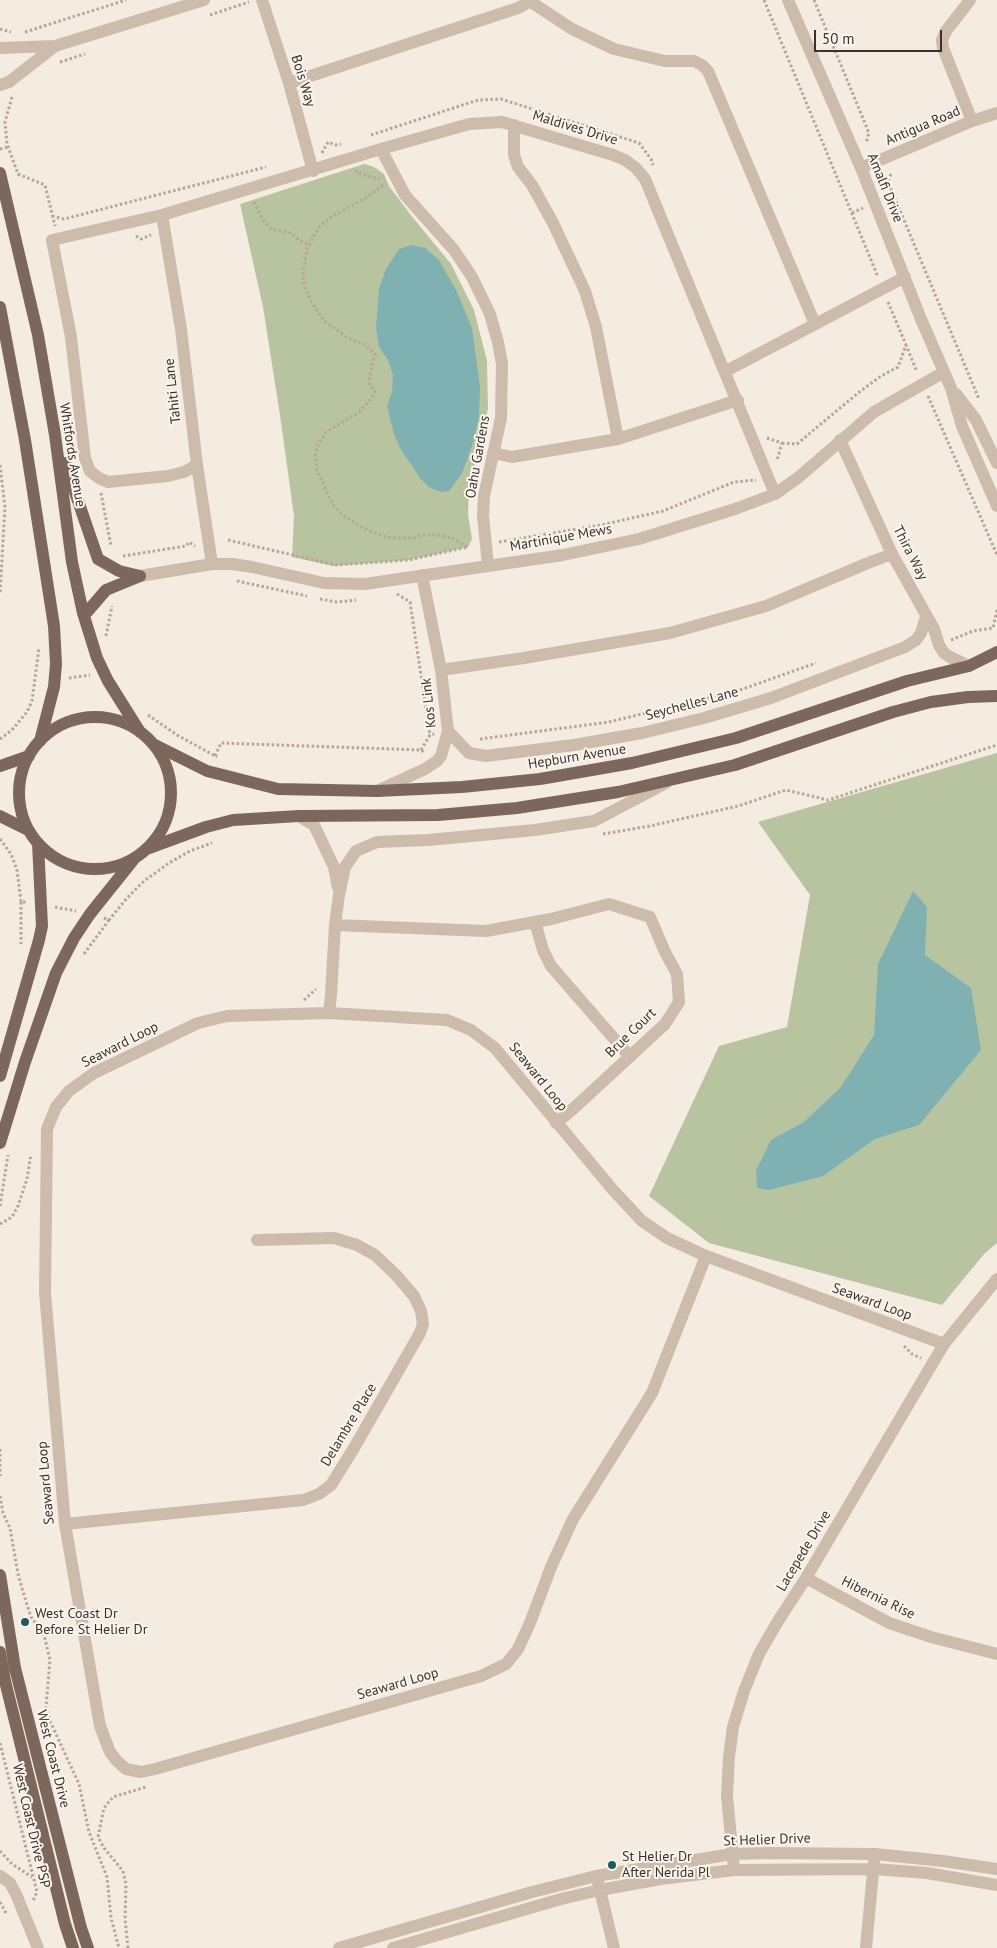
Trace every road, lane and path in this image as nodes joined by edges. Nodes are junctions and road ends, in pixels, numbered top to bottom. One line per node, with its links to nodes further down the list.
1 (126, 0): 9 (path)
2 (204, 0): 10 (street)
3 (262, 0): 12 (street, Bois Way)
4 (764, 0): 34 (path)
5 (788, 0): 26 (street, Amalfi Drive)
6 (814, 0): 22 (path)
7 (970, 0): 15 (street)
8 (529, 1): 12 (street); 36 (street)
9 (0, 29)
10 (55, 46): 11 (street); 13 (street)
11 (0, 48)
12 (289, 83): 23 (street, Bois Way)
13 (0, 85)
14 (997, 113): 15 (street, Antigua Road)
15 (972, 121): 22 (street, Antigua Road)
16 (514, 125): 20 (street, Maldives Drive); 38 (street, Maldives Drive); 46 (street)
17 (365, 137): 25 (path)
18 (8, 147): 19 (path)
19 (0, 149)
20 (381, 149): 21 (street, Maldives Drive); 49 (street, Oahu Gardens)
21 (352, 158): 23 (street, Maldives Drive); 23 (path); 32 (path)
22 (875, 162): 26 (street, Antigua Road); 43 (path)
23 (311, 165): 29 (street, Maldives Drive)
24 (270, 166): 28 (path)
25 (654, 167)
26 (861, 168): 33 (street, Amalfi Drive)
27 (0, 173): 44 (main road, Whitfords Avenue)
28 (243, 173): 29 (path); 31 (path)
29 (249, 190): 30 (street, Maldives Drive); 32 (path)
30 (162, 215): 53 (street, Tahiti Lane); 53 (street, Maldives Drive)
31 (52, 216)
32 (309, 244): 59 (path)
33 (905, 277): 34 (street); 39 (street, Amalfi Drive)
34 (882, 288): 36 (street); 37 (path)
35 (0, 307): 83 (main road)
36 (815, 324): 38 (street)
37 (906, 345): 40 (path); 48 (path)
38 (726, 371): 42 (street, Maldives Drive)
39 (944, 372): 40 (street, Martinique Mews); 41 (street, Amalfi Drive)
40 (922, 384): 47 (street, Martinique Mews); 61 (path)
41 (951, 388): 50 (street, Amalfi Drive); 51 (street, Amalfi Drive)
42 (738, 400): 46 (street); 54 (street, Maldives Drive)
43 (981, 404)
44 (55, 435): 65 (main road); 74 (main road, Whitfords Avenue)
45 (762, 437): 48 (path)
46 (618, 439): 49 (street)
47 (840, 440): 55 (street, Martinique Mews); 60 (street, Thira Way)
48 (782, 443): 54 (path)
49 (494, 453): 58 (street, Oahu Gardens)
50 (995, 456): 51 (street)
51 (976, 461): 56 (street, Amalfi Drive)
52 (0, 464): 67 (path)
53 (197, 465): 62 (street, Tahiti Lane)
54 (767, 473): 55 (street, Maldives Drive); 58 (path)
55 (775, 494): 63 (street, Martinique Mews)
56 (997, 506)
57 (228, 540): 59 (path)
58 (486, 544): 59 (path); 63 (street, Oahu Gardens)
59 (468, 548)
60 (892, 554): 75 (street, Thira Way); 81 (street)
61 (997, 555)
62 (212, 564): 64 (street, Martinique Mews); 65 (street, Martinique Mews)
63 (488, 566): 64 (street, Martinique Mews)
64 (422, 575): 81 (street, Kos Link)
65 (140, 576): 74 (main road)
66 (234, 581): 69 (path)
67 (0, 594)
68 (389, 595): 88 (path)
69 (309, 596)
70 (318, 598): 71 (path)
71 (363, 599)
72 (110, 600): 77 (path)
73 (997, 610): 76 (path)
74 (82, 613): 82 (main road, Whitfords Avenue)
75 (926, 617): 80 (street, Thira Way); 86 (street, Seychelles Lane)
76 (945, 642)
77 (105, 644)
78 (997, 652): 80 (main road, Hepburn Avenue)
79 (820, 662): 90 (path)
80 (969, 666): 99 (main road, Hepburn Avenue)
81 (441, 670): 86 (street, Kos Link)
82 (104, 673): 83 (path); 87 (main road, Whitfords Avenue)
83 (55, 679): 89 (path); 91 (main road)
84 (997, 696): 98 (main road)
85 (144, 709): 96 (path)
86 (448, 731): 88 (path); 99 (street, Kos Link)
87 (140, 732): 91 (main road); 92 (main road)
88 (430, 735): 94 (path)
89 (0, 739)
90 (473, 740)
91 (40, 741): 95 (main road)
92 (153, 744): 99 (main road, Hepburn Avenue); 107 (main road)
93 (997, 746): 103 (path)
94 (421, 750)
95 (29, 756): 97 (main road); 102 (main road)
96 (215, 756)
97 (0, 766)
98 (671, 781): 101 (main road); 109 (street)
99 (377, 791)
100 (0, 816): 102 (main road)
101 (299, 816): 107 (main road); 109 (street)
102 (28, 830): 106 (main road)
103 (596, 835)
104 (0, 838): 110 (path)
105 (219, 841): 111 (path)
106 (38, 843): 108 (main road); 110 (main road)
107 (149, 848): 108 (main road)
108 (134, 859): 111 (main road)
109 (339, 895): 113 (street)
110 (41, 904): 111 (path); 116 (main road)
111 (90, 914): 118 (main road)
112 (535, 922): 113 (street); 115 (street); 115 (street, Brue Court)
113 (334, 925): 114 (street)
114 (329, 1013): 117 (street, Seaward Loop); 128 (street, Seaward Loop)
115 (630, 1056): 117 (street, Brue Court)
116 (0, 1076)
117 (556, 1123): 120 (street, Seaward Loop)
118 (0, 1143)
119 (257, 1240): 128 (street, Delambre Place)
120 (706, 1256): 123 (street, Seaward Loop); 128 (street, Seaward Loop)
121 (997, 1279): 123 (street, Lacepede Drive)
122 (900, 1341): 124 (path)
123 (944, 1344): 124 (street, Lacepede Drive)
124 (933, 1363): 130 (street, Lacepede Drive)
125 (0, 1449): 126 (path)
126 (0, 1476)
127 (0, 1496): 152 (path)
128 (65, 1524)
129 (0, 1575): 151 (main road, West Coast Drive)
130 (806, 1578): 132 (street, Hibernia Rise); 136 (street, Lacepede Drive)
131 (0, 1652): 150 (main road, West Coast Drive)
132 (997, 1654)
133 (0, 1743): 143 (path, West Coast Drive PSP)
134 (150, 1786): 153 (path)
135 (0, 1851): 143 (path)
136 (732, 1854): 137 (street, St Helier Drive); 140 (street, Lacepede Drive); 142 (street, St Helier Drive)
137 (875, 1854): 138 (street); 139 (street, St Helier Drive)
138 (874, 1869): 140 (street, St Helier Drive); 144 (street, St Helier Drive); 157 (street)
139 (997, 1869)
140 (734, 1870): 145 (street, St Helier Drive)
141 (0, 1876): 147 (street)
142 (596, 1876): 145 (street); 154 (street, St Helier Drive)
143 (33, 1877): 147 (path, West Coast Drive PSP)
144 (997, 1885)
145 (600, 1890): 155 (street, St Helier Drive); 156 (street)
146 (0, 1902): 148 (path)
147 (22, 1908): 149 (street)
148 (7, 1914)
149 (38, 1948)
150 (73, 1948)
151 (88, 1948)
152 (119, 1948)
153 (128, 1948)
154 (338, 1948)
155 (393, 1948)
156 (614, 1948)
157 (866, 1948)

